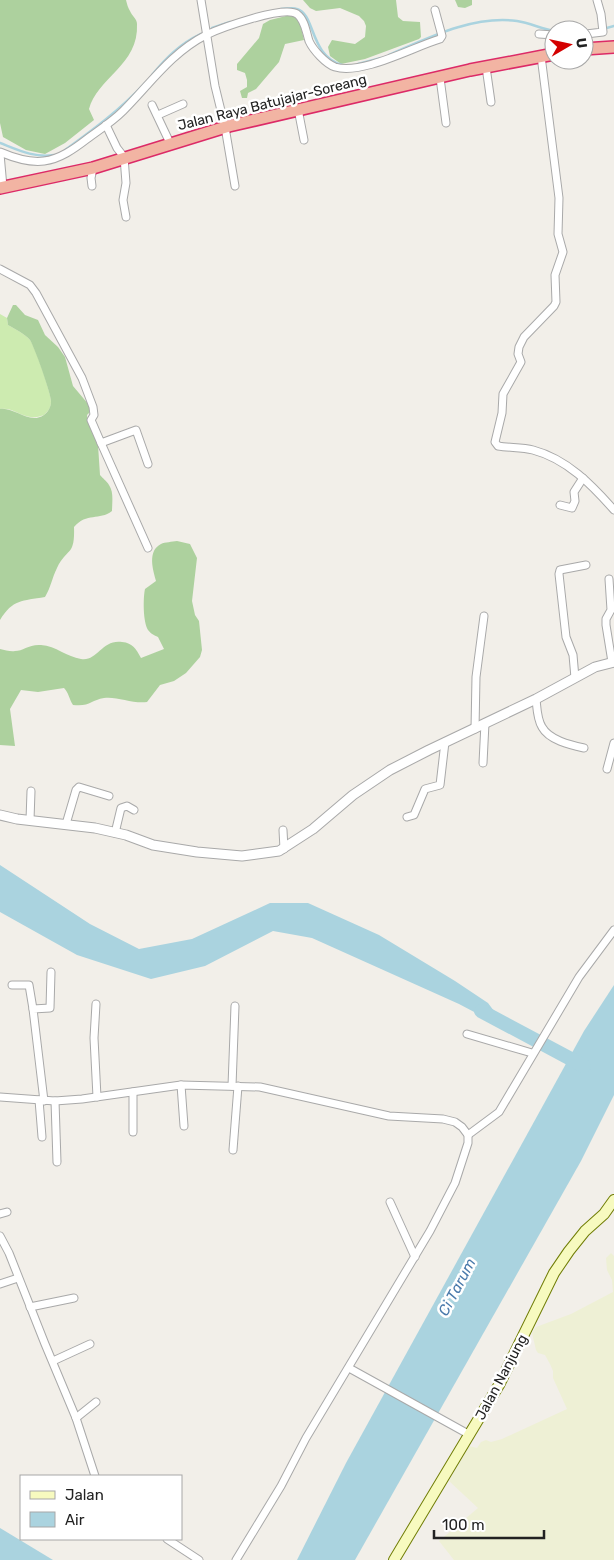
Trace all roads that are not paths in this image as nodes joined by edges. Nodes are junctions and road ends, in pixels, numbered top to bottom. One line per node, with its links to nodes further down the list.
1 (201, 0): 7 (street)
2 (597, 0): 4 (street)
3 (436, 10): 7 (street)
4 (594, 32)
5 (539, 34): 6 (street)
6 (544, 34)
7 (207, 35): 21 (street); 22 (street)
8 (594, 45): 9 (street)
9 (596, 47): 10 (highway)
10 (614, 47)
11 (541, 56): 12 (highway, Jalan Raya Batujajar-Soreang); 13 (highway, Jalan Raya Batujajar-Soreang); 35 (street)
12 (544, 56)
13 (486, 67): 14 (highway, Jalan Raya Batujajar-Soreang); 15 (street)
14 (440, 78): 18 (highway, Jalan Raya Batujajar-Soreang); 20 (street)
15 (491, 102)
16 (184, 104): 19 (street)
17 (152, 105): 19 (street)
18 (298, 109): 22 (highway, Jalan Raya Batujajar-Soreang); 23 (street)
19 (158, 115): 24 (street)
20 (446, 123)
21 (106, 125): 25 (street); 26 (street)
22 (225, 127): 24 (highway, Jalan Raya Batujajar-Soreang); 29 (street)
23 (304, 140)
24 (170, 143): 26 (highway, Jalan Raya Batujajar-Soreang)
25 (0, 153): 30 (street)
26 (124, 158): 27 (highway, Jalan Raya Batujajar-Soreang); 31 (street)
27 (93, 168): 28 (street); 30 (highway, Jalan Raya Batujajar-Soreang)
28 (92, 186)
29 (236, 186)
30 (2, 187)
31 (126, 217)
32 (0, 270): 33 (street)
33 (101, 443): 34 (street); 38 (street)
34 (148, 464)
35 (583, 478): 36 (street); 37 (street)
36 (560, 505)
37 (614, 510)
38 (148, 548)
39 (586, 565): 43 (street)
40 (609, 579): 42 (street)
41 (484, 616): 46 (street)
42 (613, 662): 43 (street)
43 (575, 678): 44 (street)
44 (536, 699): 45 (street); 49 (street)
45 (486, 724): 46 (street); 50 (street)
46 (474, 728): 47 (street)
47 (445, 742): 56 (street); 61 (street)
48 (614, 742): 51 (street)
49 (584, 748)
50 (483, 762)
51 (607, 769)
52 (31, 791): 57 (street)
53 (108, 796): 58 (street)
54 (134, 810): 60 (street)
55 (0, 814): 57 (street)
56 (406, 817)
57 (30, 820): 58 (street)
58 (66, 824): 60 (street)
59 (283, 830): 61 (street)
60 (115, 833): 61 (street)
61 (284, 849)
62 (614, 930): 69 (street)
63 (51, 972): 67 (street)
64 (12, 985): 67 (street)
65 (96, 1004): 74 (street)
66 (234, 1006): 71 (street)
67 (33, 1009): 75 (street)
68 (467, 1034): 69 (street)
69 (532, 1053): 79 (street)
70 (181, 1085): 71 (street); 72 (street); 77 (street)
71 (235, 1086): 79 (street); 81 (street)
72 (133, 1092): 74 (street); 78 (street)
73 (0, 1097): 75 (street)
74 (97, 1097): 76 (street)
75 (42, 1100): 76 (street); 80 (street)
76 (55, 1101): 82 (street)
77 (184, 1126)
78 (133, 1132)
79 (468, 1135): 86 (street)
80 (42, 1137)
81 (233, 1150)
82 (57, 1162)
83 (613, 1201): 96 (main road, Jalan Nanjung)
84 (390, 1202): 86 (street)
85 (0, 1236): 87 (street)
86 (415, 1257): 93 (street)
87 (18, 1278): 88 (street); 90 (street)
88 (0, 1284)
89 (74, 1298): 90 (street)
90 (30, 1307): 92 (street)
91 (90, 1344): 92 (street)
92 (53, 1361): 95 (street)
93 (349, 1368): 96 (street); 100 (street)
94 (96, 1402): 95 (street)
95 (76, 1418): 97 (street)
96 (470, 1435): 101 (main road, Jalan Nanjung)
97 (95, 1475)
98 (169, 1540): 99 (street)
99 (199, 1560)
100 (236, 1560)
101 (394, 1560)

